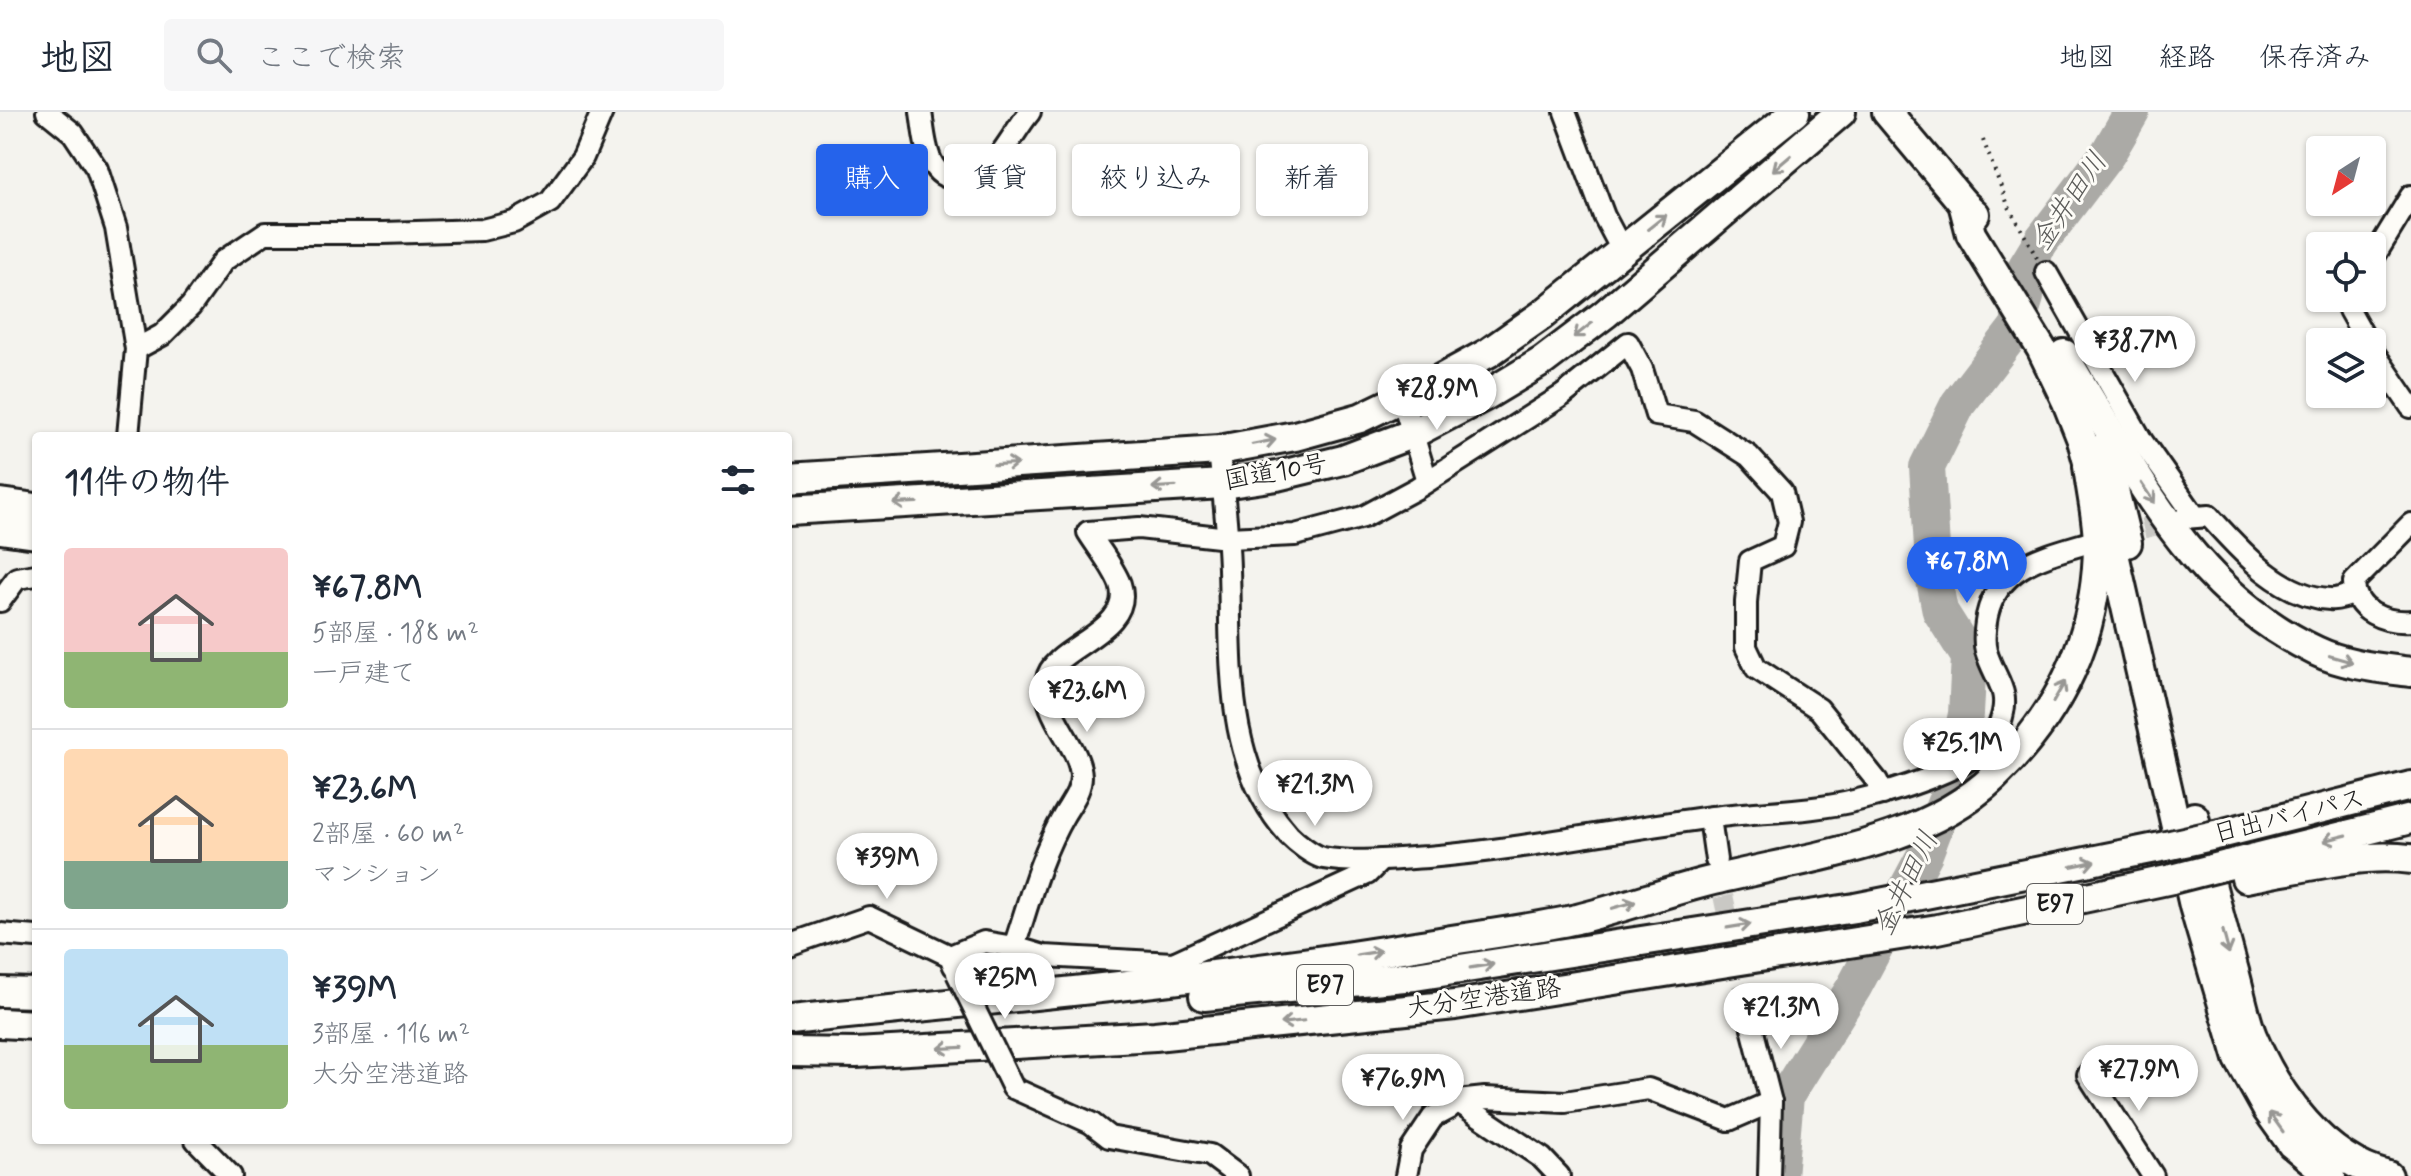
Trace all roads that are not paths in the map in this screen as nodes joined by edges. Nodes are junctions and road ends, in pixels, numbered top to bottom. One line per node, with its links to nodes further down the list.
1 (47, 112): 15 (street)
2 (602, 112): 15 (street)
3 (921, 112): 4 (street)
4 (1030, 112)
5 (1565, 112): 12 (street)
6 (1795, 112): 12 (highway, 国道10号, one-way to 6)
7 (1841, 112): 21 (highway, 国道10号, one-way to 21)
8 (1887, 112): 10 (highway)
9 (2411, 196): 11 (street)
10 (1963, 203): 14 (highway); 14 (highway)
11 (2386, 237)
12 (1622, 250): 18 (highway, 国道10号)
13 (2046, 272): 36 (street)
14 (2044, 335): 17 (highway); 23 (highway)
15 (136, 349): 20 (street)
16 (2386, 370): 19 (street)
17 (2077, 380): 39 (highway, one-way to 39); 74 (highway, one-way to 74)
18 (1402, 398): 21 (street); 22 (highway, 国道10号, one-way to 18)
19 (2411, 407)
20 (128, 432)
21 (1414, 433): 25 (street); 26 (highway, 国道10号)
22 (1219, 450): 24 (highway, 国道10号, one-way to 22); 26 (street)
23 (2088, 466): 58 (highway, one-way to 23); 73 (highway, one-way to 23)
24 (792, 478)
25 (1427, 481): 33 (street); 41 (street)
26 (1223, 484): 29 (highway, 国道10号, one-way to 29); 33 (street)
27 (0, 503): 28 (highway)
28 (32, 507)
29 (792, 510)
30 (2411, 524): 36 (street)
31 (0, 529): 32 (highway)
32 (32, 533)
33 (1228, 538): 46 (street); 53 (street)
34 (2087, 543): 41 (street)
35 (32, 576): 37 (street)
36 (2354, 593): 38 (street)
37 (0, 601)
38 (2411, 621)
39 (2411, 672)
40 (2411, 786): 44 (highway, 日出バイパス / E97, bridge)
41 (1883, 794): 42 (street)
42 (1710, 818): 46 (street); 47 (street)
43 (2411, 819): 48 (highway, 日出バイパス / E97, one-way to 48)
44 (2166, 846): 59 (highway, 大分空港道路 / E97, one-way to 44)
45 (2411, 859): 48 (highway)
46 (1381, 860): 53 (street)
47 (1716, 860)
48 (2230, 873): 49 (highway, 日出バイパス / E97, bridge)
49 (2176, 886): 62 (highway, 大分空港道路 / E97, one-way to 62)
50 (0, 934): 51 (street)
51 (32, 937)
52 (792, 944): 54 (street)
53 (1014, 947): 54 (street)
54 (953, 964): 68 (street, bridge)
55 (0, 992): 56 (highway)
56 (32, 993)
57 (1748, 1012): 65 (street)
58 (792, 1020)
59 (792, 1020)
60 (0, 1023): 61 (highway)
61 (32, 1025)
62 (792, 1052)
63 (2088, 1075): 72 (street)
64 (1457, 1101): 65 (street); 69 (street); 70 (street)
65 (1771, 1102): 71 (street)
66 (200, 1144): 67 (street)
67 (231, 1176)
68 (1238, 1176)
69 (1406, 1176)
70 (1559, 1176)
71 (1769, 1176)
72 (2153, 1176)
73 (2331, 1176)
74 (2388, 1176)

